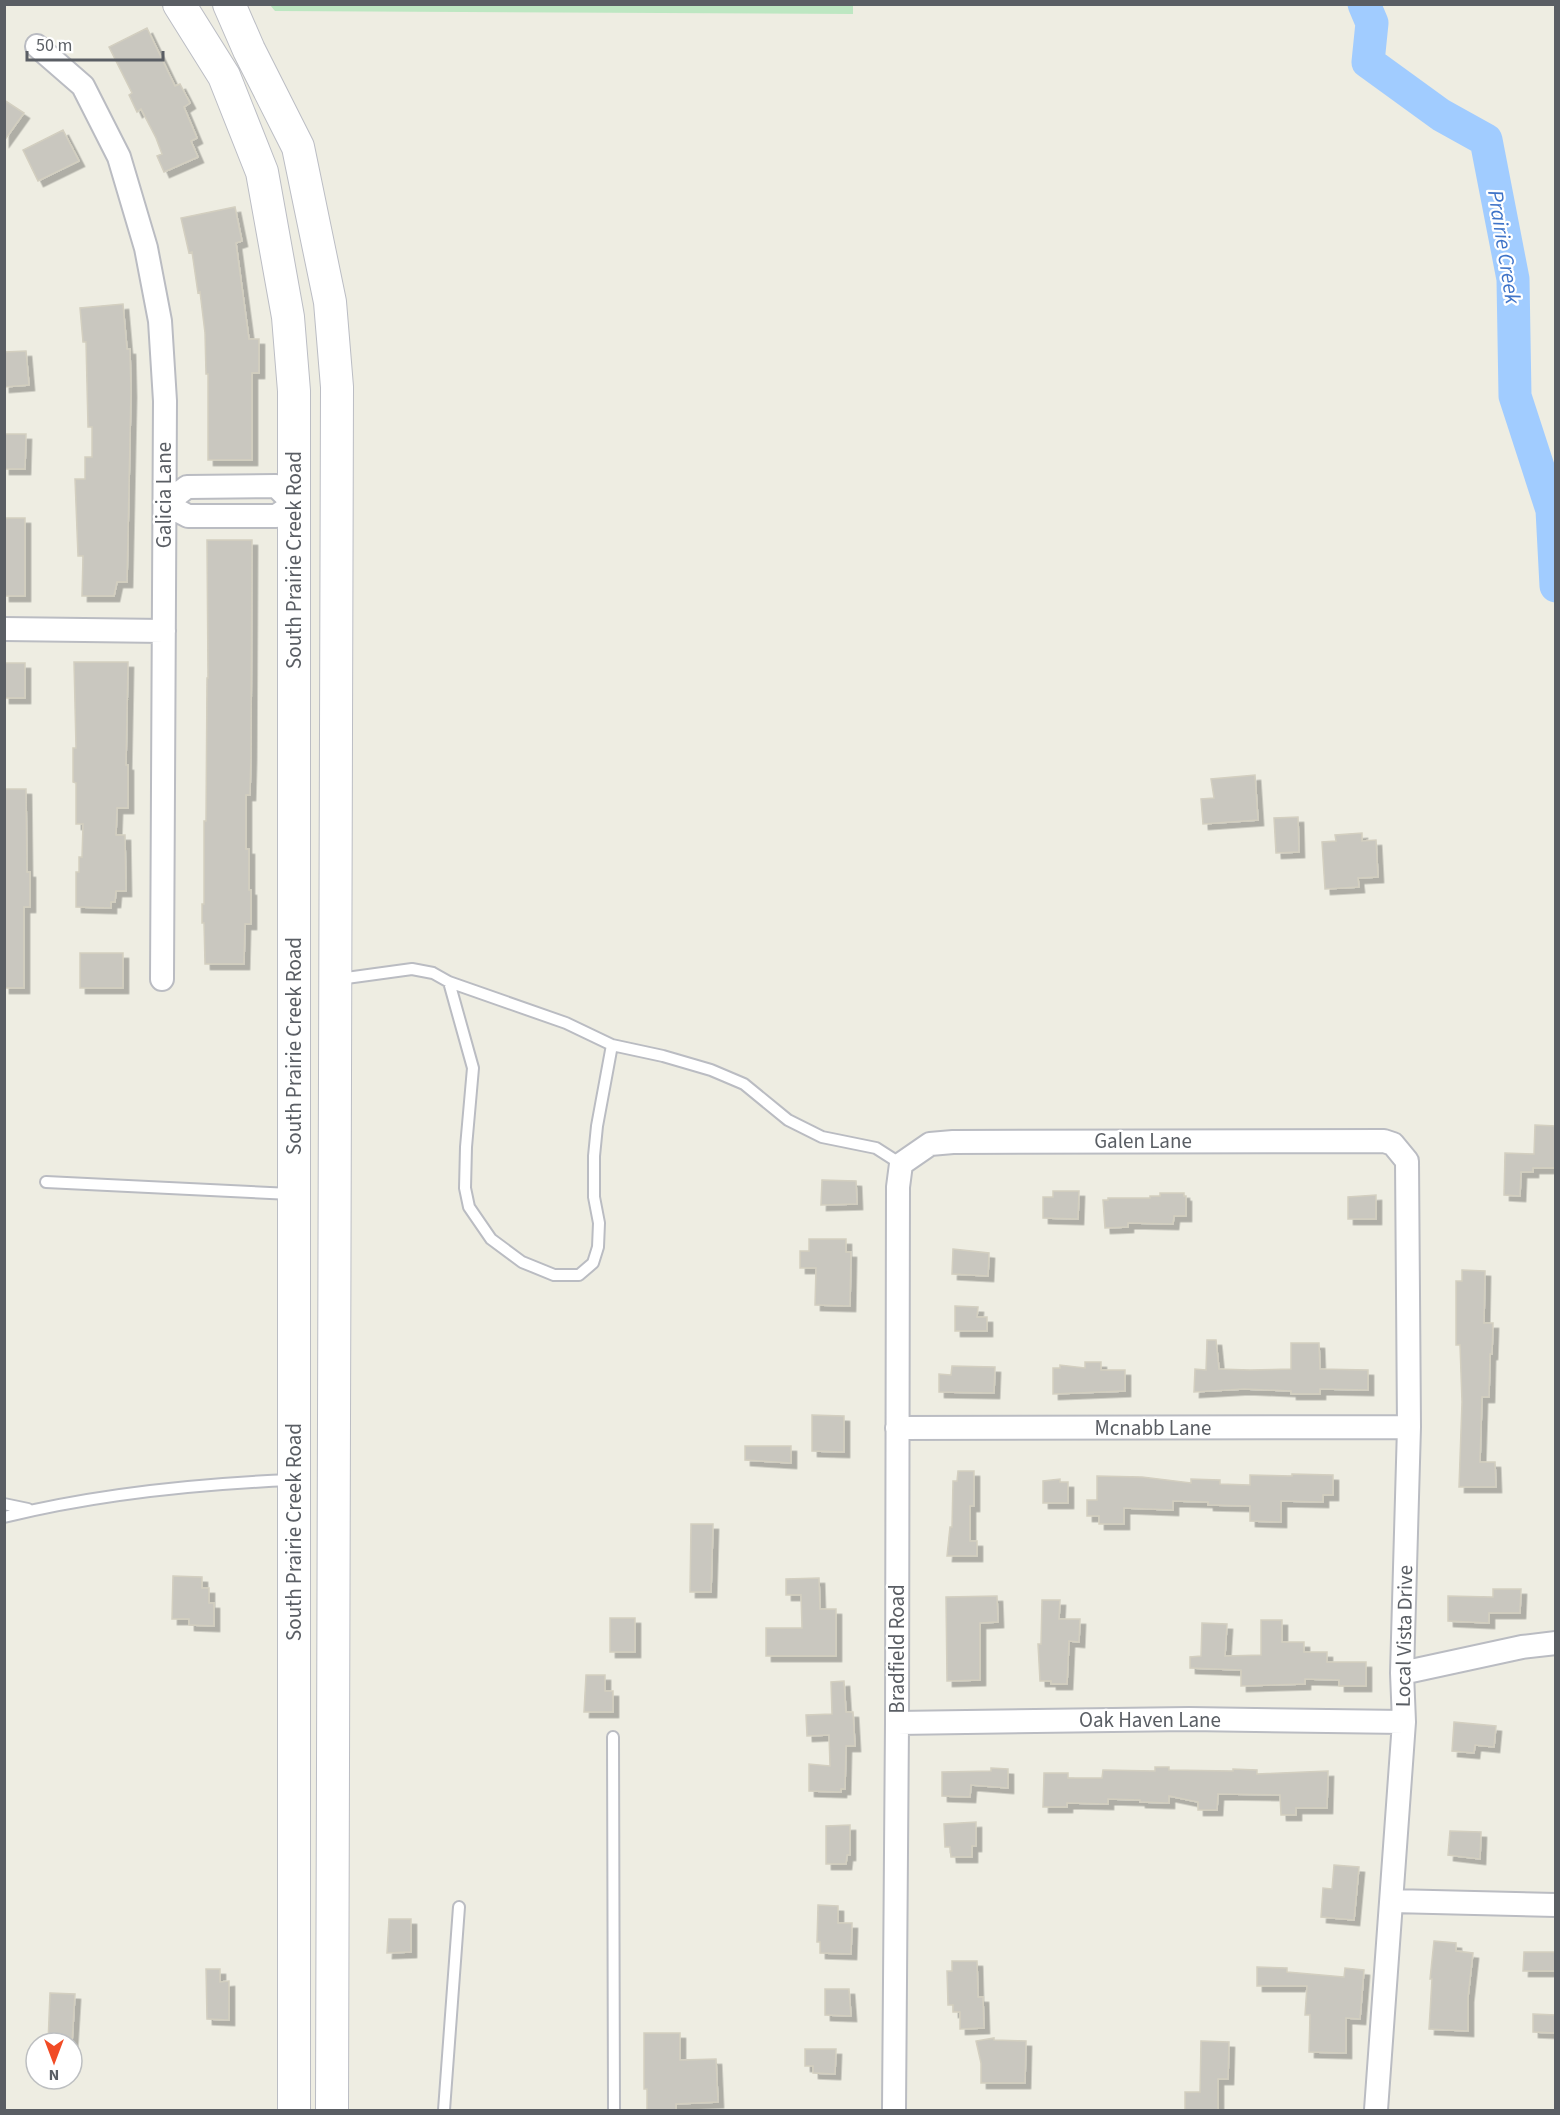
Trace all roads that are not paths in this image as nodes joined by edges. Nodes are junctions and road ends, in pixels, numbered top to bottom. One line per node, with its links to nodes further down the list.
1 (179, 4): 5 (main road, South Prairie Creek Road)
2 (229, 4): 6 (main road, South Prairie Creek Road)
3 (37, 46): 4 (street, Galicia Lane)
4 (165, 504): 5 (street); 8 (street, Galicia Lane)
5 (294, 504): 6 (main road); 16 (main road, South Prairie Creek Road)
6 (337, 504): 10 (main road, South Prairie Creek Road)
7 (4, 629): 8 (street)
8 (164, 631): 9 (street, Galicia Lane)
9 (162, 979)
10 (335, 979): 11 (lane); 32 (main road, South Prairie Creek Road)
11 (449, 982): 12 (lane); 12 (lane)
12 (612, 1045): 14 (lane)
13 (1407, 1161): 14 (street, Galen Lane); 17 (street, Local Vista Drive)
14 (901, 1164): 18 (street, Bradfield Road)
15 (46, 1182): 16 (lane)
16 (294, 1194): 19 (main road, South Prairie Creek Road)
17 (1409, 1427): 18 (street, Mcnabb Lane); 24 (street, Local Vista Drive)
18 (897, 1428): 26 (street, Bradfield Road)
19 (294, 1480): 21 (lane); 31 (main road, South Prairie Creek Road)
20 (4, 1504): 21 (lane)
21 (32, 1510): 22 (lane)
22 (4, 1517)
23 (1556, 1643): 24 (street)
24 (1402, 1673): 25 (street, Local Vista Drive)
25 (1404, 1722): 26 (street, Oak Haven Lane); 28 (street, Local Vista Drive)
26 (897, 1723): 35 (street, Bradfield Road)
27 (613, 1737): 34 (lane)
28 (1392, 1901): 29 (street); 36 (street, Local Vista Drive)
29 (1556, 1905)
30 (459, 1907): 33 (lane)
31 (294, 2110)
32 (332, 2110)
33 (444, 2110)
34 (614, 2110)
35 (894, 2110)
36 (1376, 2110)

